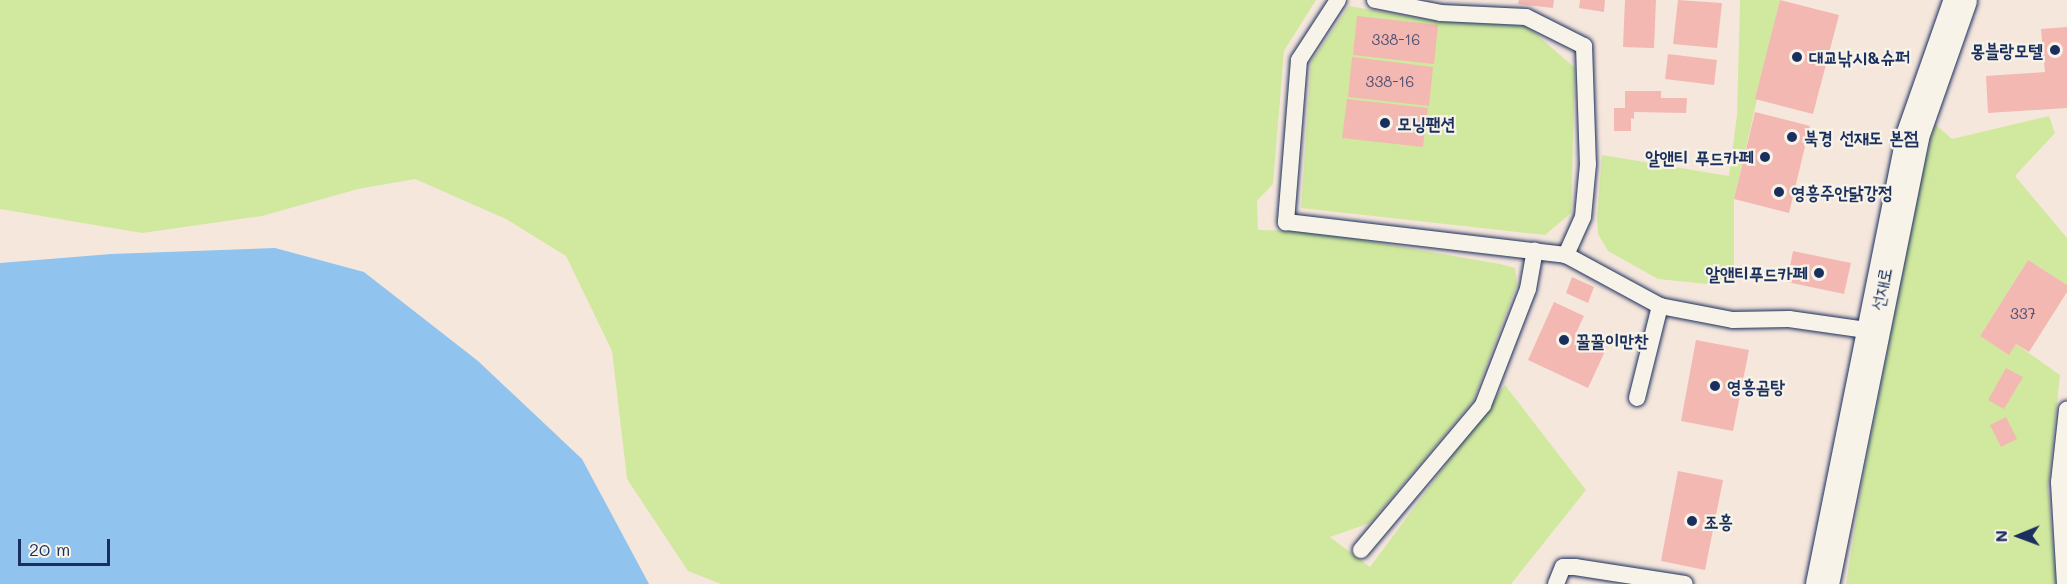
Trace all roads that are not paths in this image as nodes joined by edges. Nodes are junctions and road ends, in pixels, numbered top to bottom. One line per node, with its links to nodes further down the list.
1 (1338, 0): 4 (lane)
2 (1375, 0): 5 (lane)
3 (1960, 0): 7 (street, 선재로)
4 (1535, 251): 5 (lane); 10 (lane)
5 (1566, 255): 6 (lane)
6 (1660, 306): 7 (lane); 8 (lane)
7 (1873, 331): 13 (street, 선재로)
8 (1637, 398)
9 (2067, 409): 14 (lane)
10 (1360, 550)
11 (1556, 584): 12 (lane)
12 (1685, 584)
13 (1822, 584)
14 (2065, 584)

